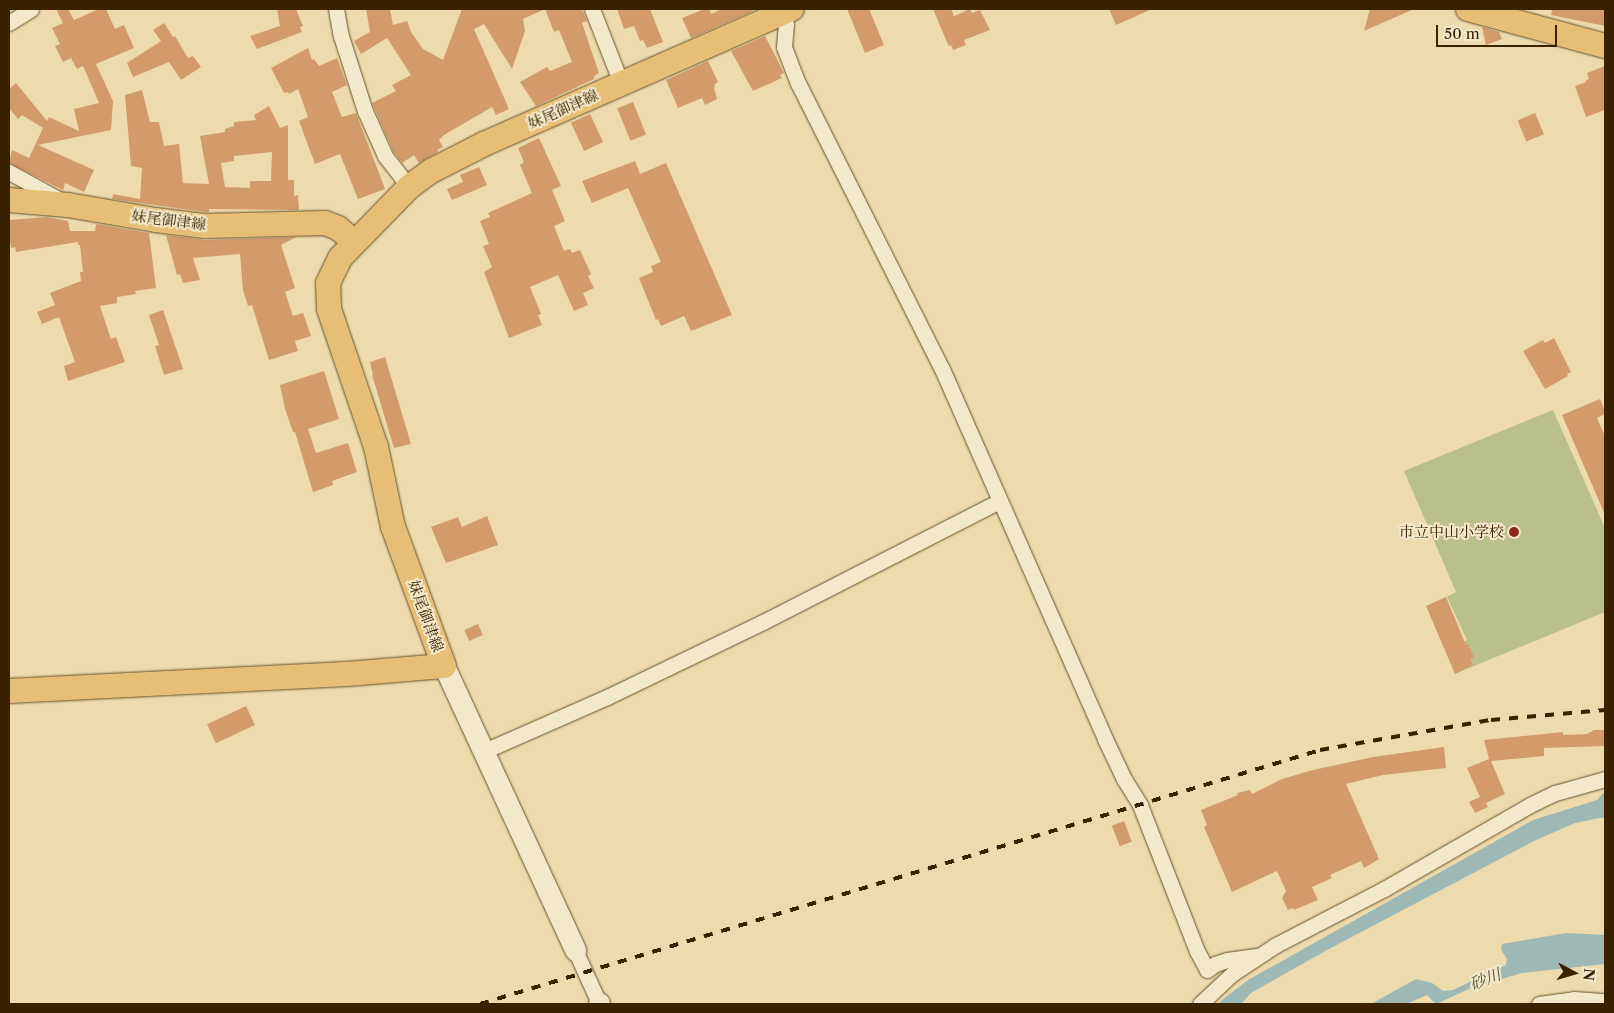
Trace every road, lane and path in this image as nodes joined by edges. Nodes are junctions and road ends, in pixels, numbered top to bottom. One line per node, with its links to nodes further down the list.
1 (31, 9): 6 (street)
2 (336, 9): 10 (street)
3 (592, 9): 8 (street)
4 (1468, 9): 7 (main road)
5 (785, 10): 8 (main road, 妹尾御津線); 14 (street)
6 (9, 24)
7 (1605, 46)
8 (621, 83): 10 (main road, 妹尾御津線)
9 (9, 172): 12 (street)
10 (409, 187): 13 (main road, 妹尾御津線)
11 (9, 200): 12 (main road, 妹尾御津線)
12 (68, 205): 13 (main road, 妹尾御津線)
13 (354, 242): 15 (main road, 妹尾御津線)
14 (999, 501): 17 (street); 20 (street)
15 (444, 666): 16 (main road, 妹尾御津線); 17 (street)
16 (9, 691)
17 (484, 751): 19 (street)
18 (1605, 779): 20 (street)
19 (575, 950): 22 (street)
20 (1257, 956): 23 (street)
21 (1605, 1001): 24 (street)
22 (599, 1004)
23 (1200, 1004)
24 (1539, 1004)

